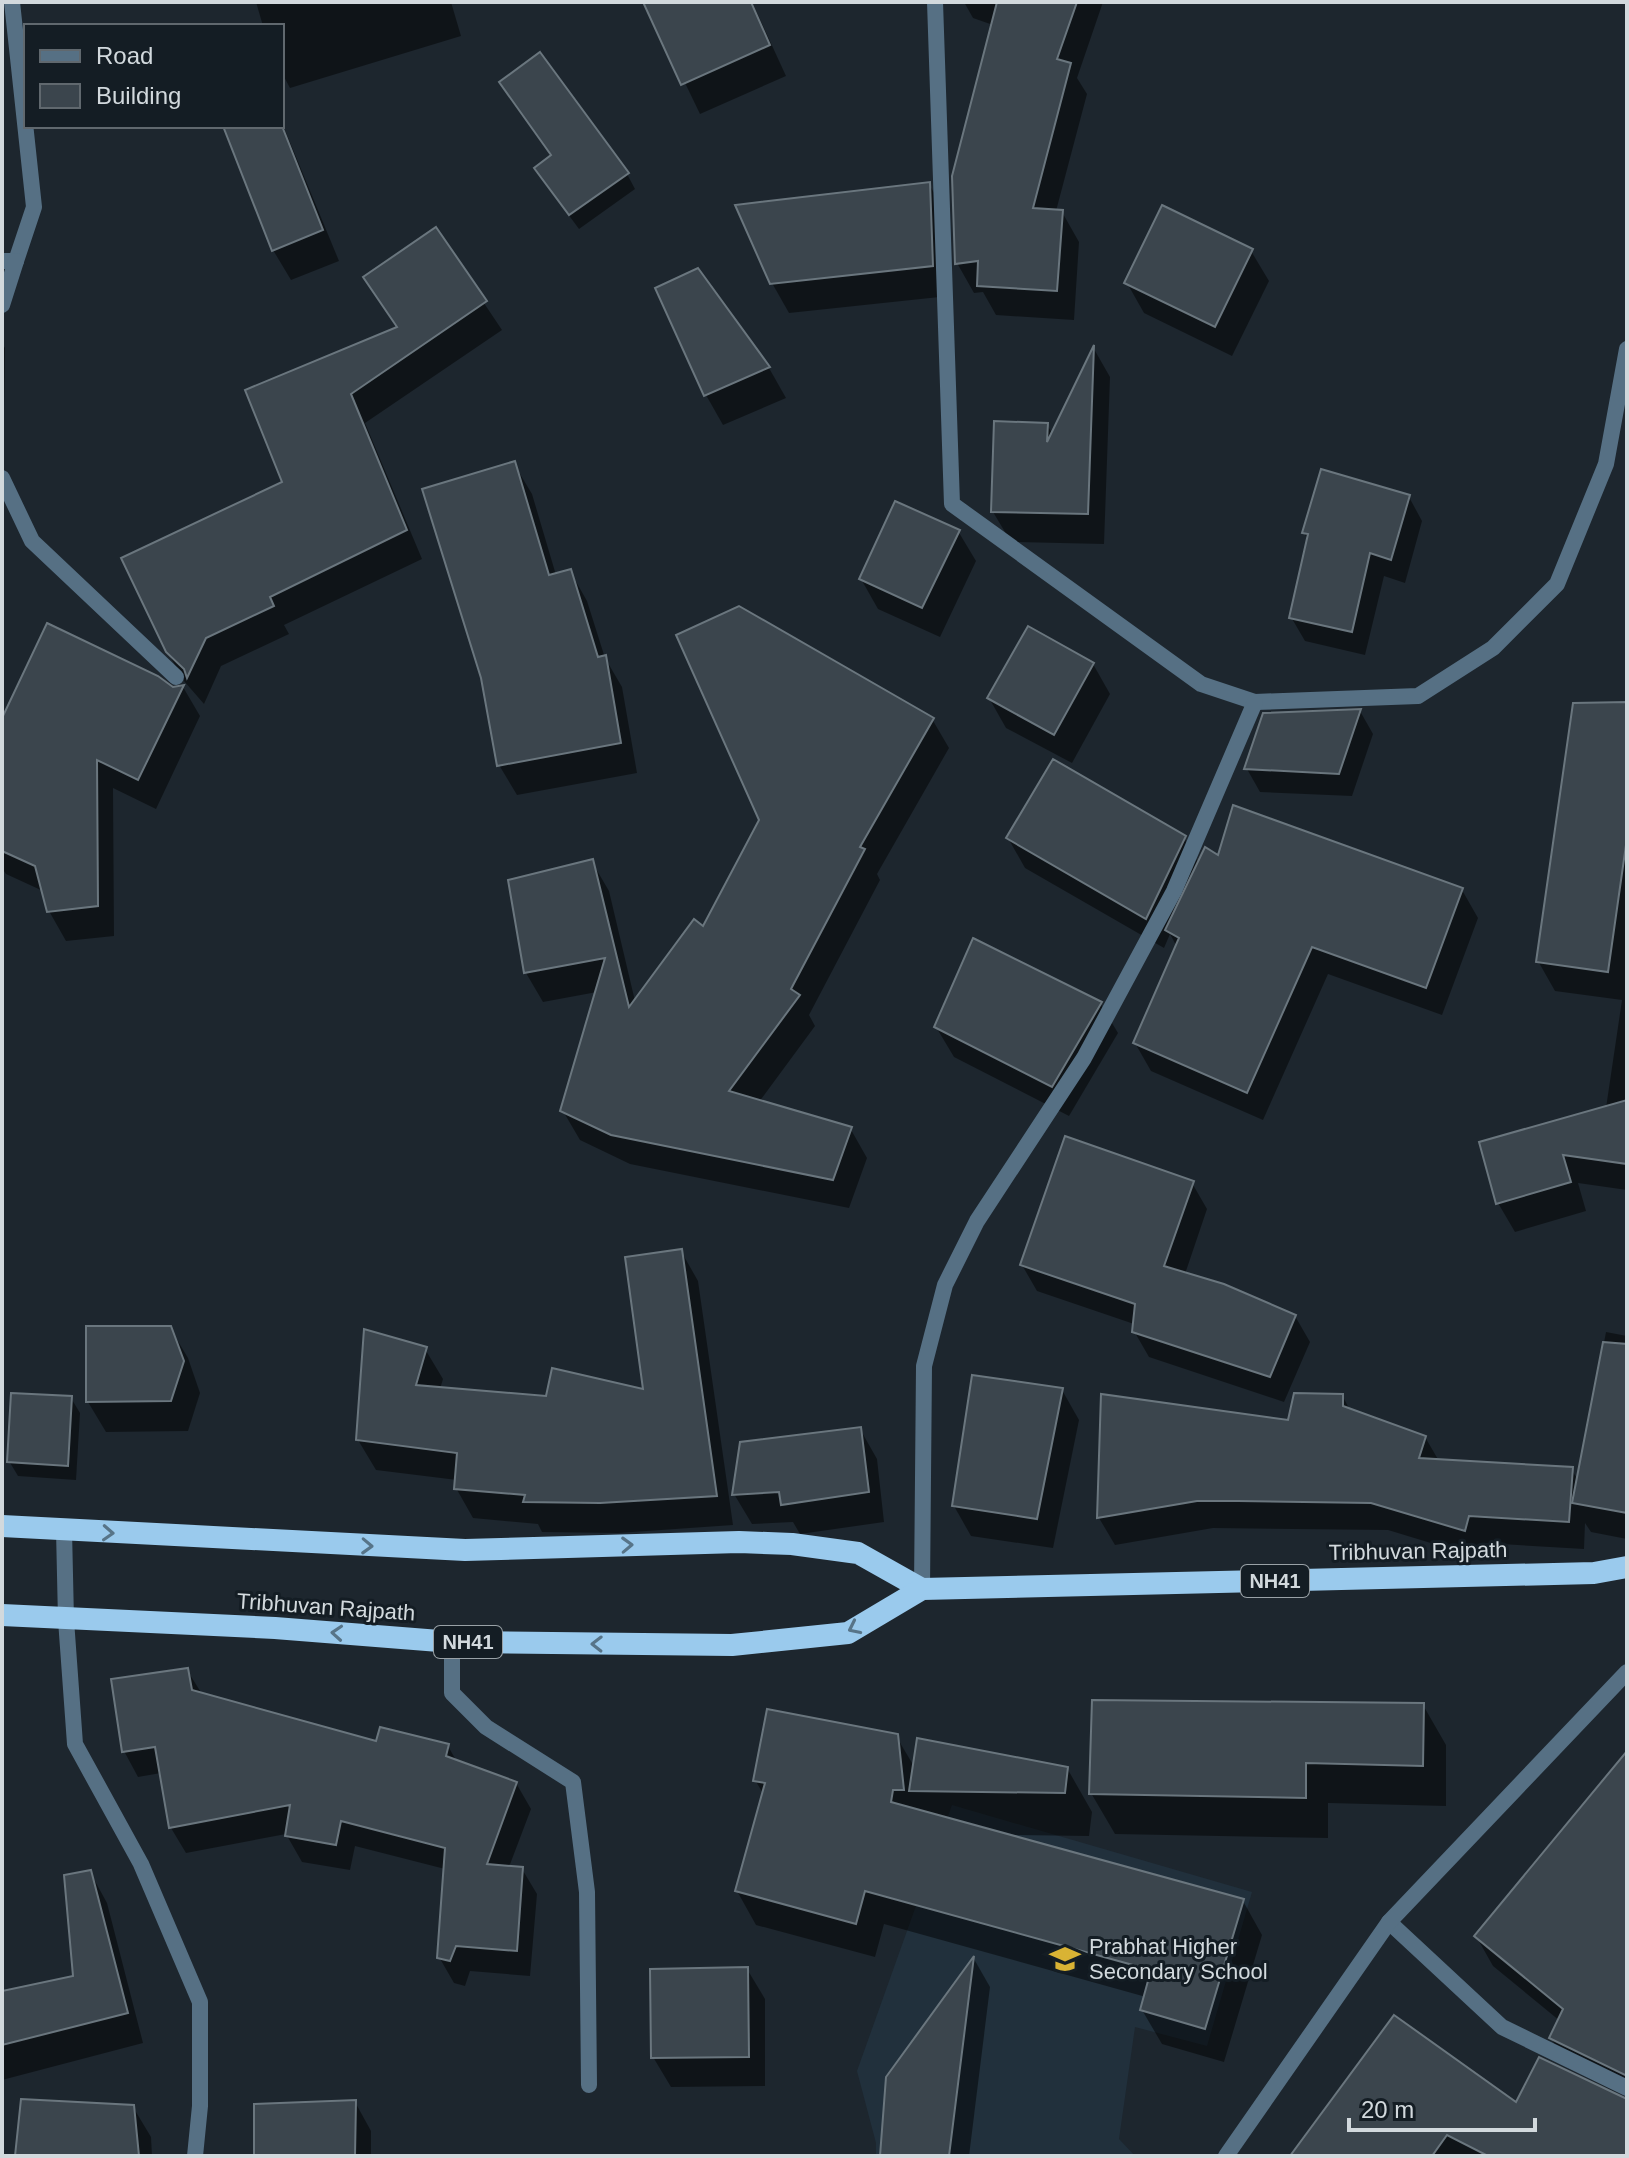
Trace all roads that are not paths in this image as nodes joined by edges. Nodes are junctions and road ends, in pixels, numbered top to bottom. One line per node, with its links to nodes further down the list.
1 (12, 2): 3 (street)
2 (935, 2): 10 (street)
3 (24, 114)
4 (26, 128): 5 (street)
5 (9, 261): 6 (street)
6 (2, 305)
7 (1627, 349): 10 (street)
8 (2, 478): 9 (street)
9 (176, 677)
10 (1255, 702): 14 (street)
11 (2, 1526): 12 (highway)
12 (64, 1530): 14 (highway, one-way to 14); 16 (street)
13 (1627, 1567): 14 (highway, Tribhuvan Rajpath / NH41)
14 (922, 1589): 17 (highway, Tribhuvan Rajpath / NH41, one-way to 17)
15 (2, 1615): 16 (highway, Tribhuvan Rajpath / NH41)
16 (66, 1620): 17 (highway, Tribhuvan Rajpath / NH41, one-way to 16); 22 (street)
17 (452, 1642): 20 (street)
18 (1627, 1672): 19 (street)
19 (1389, 1922): 21 (street); 23 (street)
20 (589, 2085)
21 (1627, 2088)
22 (195, 2156)
23 (1226, 2156)

